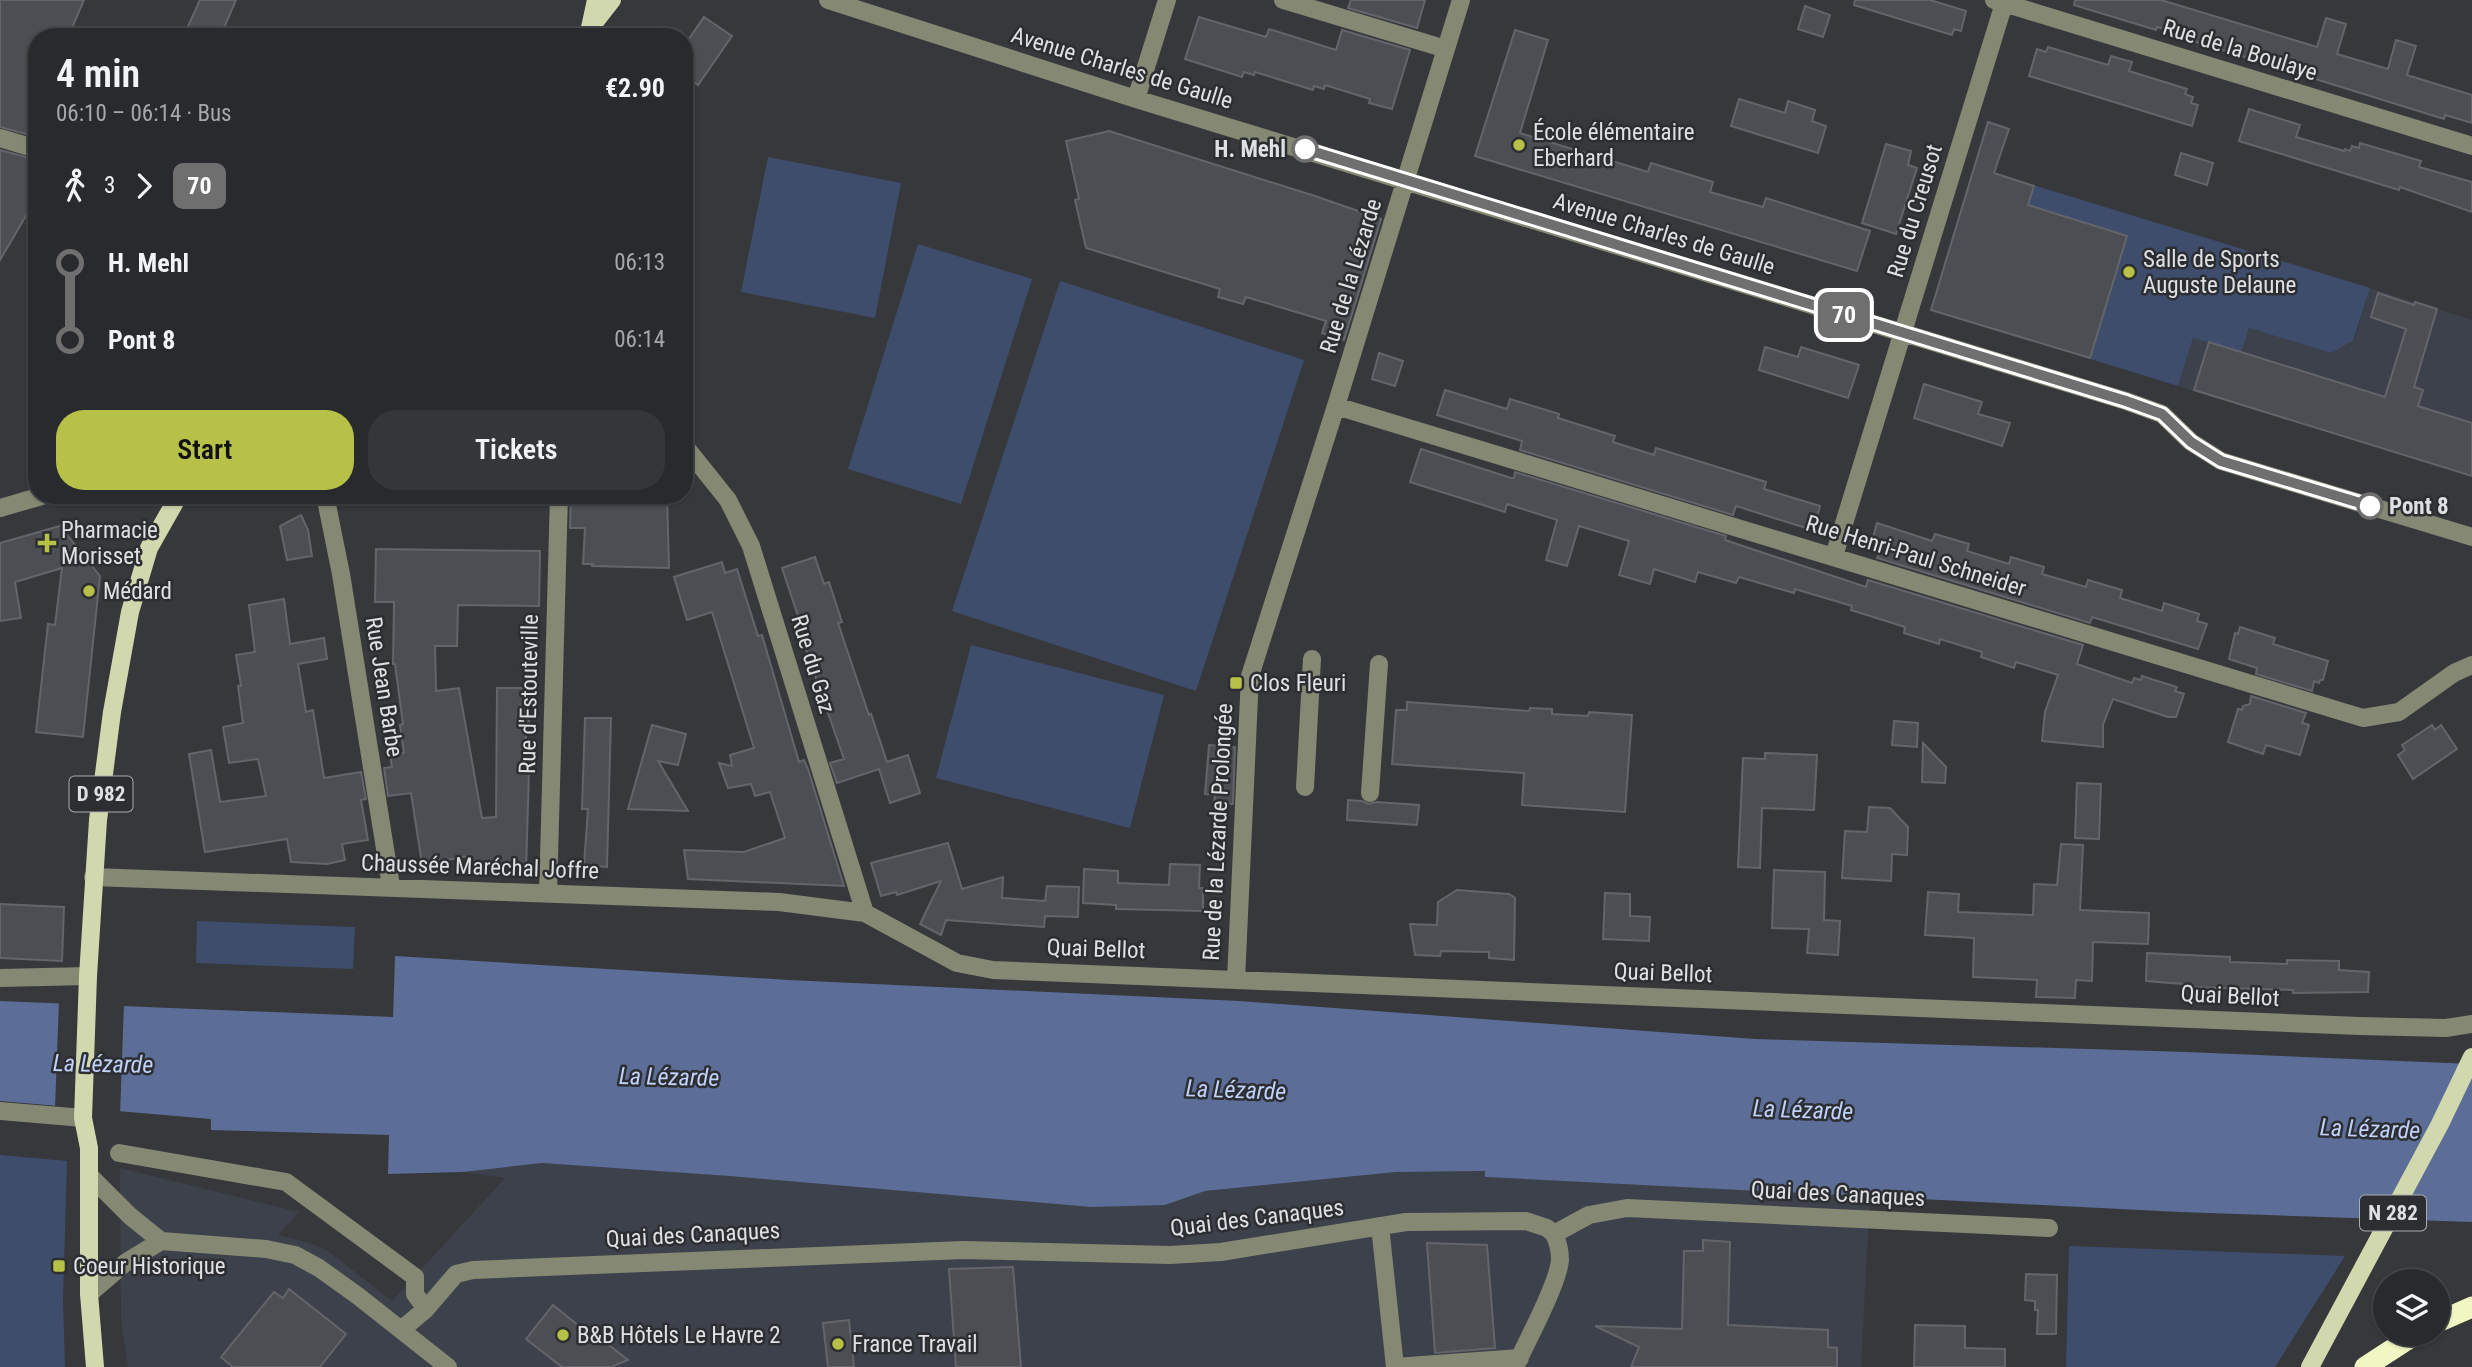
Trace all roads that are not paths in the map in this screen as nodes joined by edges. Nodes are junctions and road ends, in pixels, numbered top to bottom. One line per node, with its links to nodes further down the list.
1 (596, 0): 8 (main road)
2 (612, 0): 9 (main road)
3 (828, 0): 11 (street, Avenue Charles de Gaulle)
4 (1167, 0): 11 (street)
5 (1283, 0): 10 (street)
6 (1461, 0): 10 (street, Rue de la Lézarde)
7 (2001, 1): 14 (street, Rue de la Boulaye); 16 (street, Rue du Creusot)
8 (591, 28)
9 (592, 28)
10 (1446, 50): 15 (street, Rue de la Lézarde)
11 (1136, 99): 15 (street, Avenue Charles de Gaulle)
12 (0, 138): 13 (street)
13 (28, 146)
14 (2472, 146)
15 (1406, 180): 16 (street, Avenue Charles de Gaulle); 17 (street, Rue de la Lézarde)
16 (1903, 333): 24 (street, Avenue Charles de Gaulle); 25 (street, Rue du Creusot)
17 (1336, 406): 25 (street, Rue Henri-Paul Schneider); 37 (street, Rue de la Lézarde Prolongée)
18 (693, 456): 34 (street, Rue du Gaz)
19 (28, 500): 23 (street)
20 (174, 504): 31 (main road, D 982)
21 (327, 504): 32 (street, Rue Jean Barbe)
22 (559, 504): 33 (street, Rue d'Estouteville)
23 (0, 508)
24 (2472, 537)
25 (1834, 556): 28 (street, Rue Henri-Paul Schneider)
26 (1312, 659): 29 (street)
27 (1379, 664): 30 (street)
28 (2472, 665)
29 (1305, 787)
30 (1370, 793)
31 (93, 877): 32 (street, Chaussée Maréchal Joffre); 35 (main road, D 982)
32 (391, 886): 33 (street, Chaussée Maréchal Joffre)
33 (548, 894): 34 (street, Chaussée Maréchal Joffre)
34 (865, 913): 37 (street, Quai Bellot)
35 (88, 976): 36 (street); 41 (main road, D 982)
36 (0, 978)
37 (1236, 979): 38 (street, Quai Bellot)
38 (2472, 1024)
39 (2472, 1057): 57 (main road, N 282)
40 (0, 1111): 41 (street)
41 (83, 1118): 43 (main road, D 982)
42 (119, 1153): 50 (street)
43 (90, 1176): 47 (street); 48 (main road, D 982)
44 (1380, 1226): 46 (street, Quai des Canaques); 50 (street, Quai des Canaques); 54 (street)
45 (2049, 1228): 46 (street, Quai des Canaques)
46 (1554, 1234): 54 (street)
47 (161, 1241): 48 (street); 52 (street)
48 (89, 1294): 55 (main road, D 982)
49 (2472, 1307): 51 (highway)
50 (426, 1309): 52 (street, Quai des Canaques)
51 (2450, 1317)
52 (401, 1330): 56 (street)
53 (2397, 1346): 58 (highway)
54 (1517, 1362)
55 (95, 1367)
56 (449, 1367)
57 (2311, 1367)
58 (2365, 1367)

